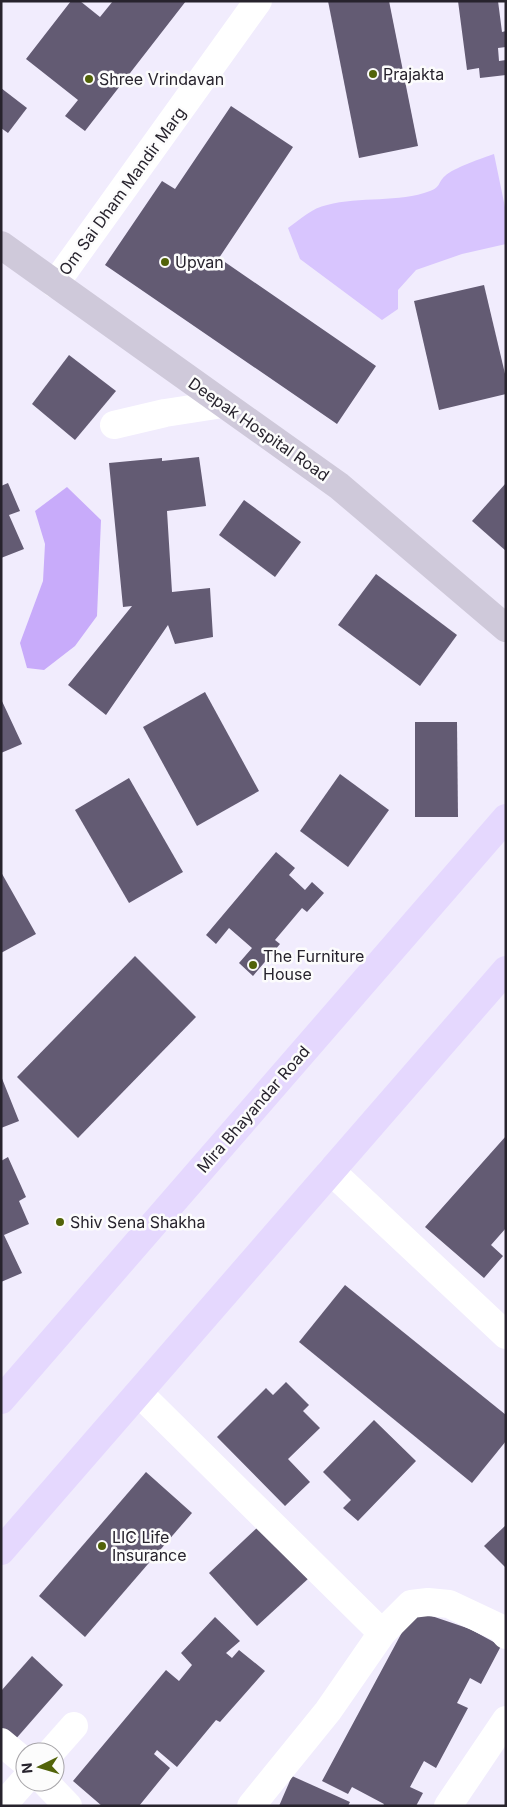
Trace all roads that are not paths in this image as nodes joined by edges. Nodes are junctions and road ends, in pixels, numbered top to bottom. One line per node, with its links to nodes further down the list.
1 (258, 1): 3 (street, Om Sai Dham Mandir Marg)
2 (1, 245): 3 (street, Deepak Hospital Road)
3 (55, 284): 4 (street, Deepak Hospital Road)
4 (223, 404): 5 (street); 6 (street, Deepak Hospital Road)
5 (114, 425)
6 (506, 628)
7 (506, 818): 12 (main road, Mira Bhayandar Road)
8 (506, 970): 9 (main road)
9 (331, 1171): 10 (street); 11 (main road)
10 (506, 1335)
11 (139, 1392): 13 (main road); 14 (street)
12 (1, 1400)
13 (1, 1551)
14 (382, 1633): 15 (street); 25 (street)
15 (506, 1635)
16 (506, 1720): 26 (street)
17 (74, 1726): 19 (street)
18 (1, 1742): 20 (street)
19 (60, 1742)
20 (15, 1754)
21 (15, 1791): 23 (street)
22 (55, 1792): 24 (street)
23 (2, 1806)
24 (68, 1806)
25 (251, 1806)
26 (448, 1806)

